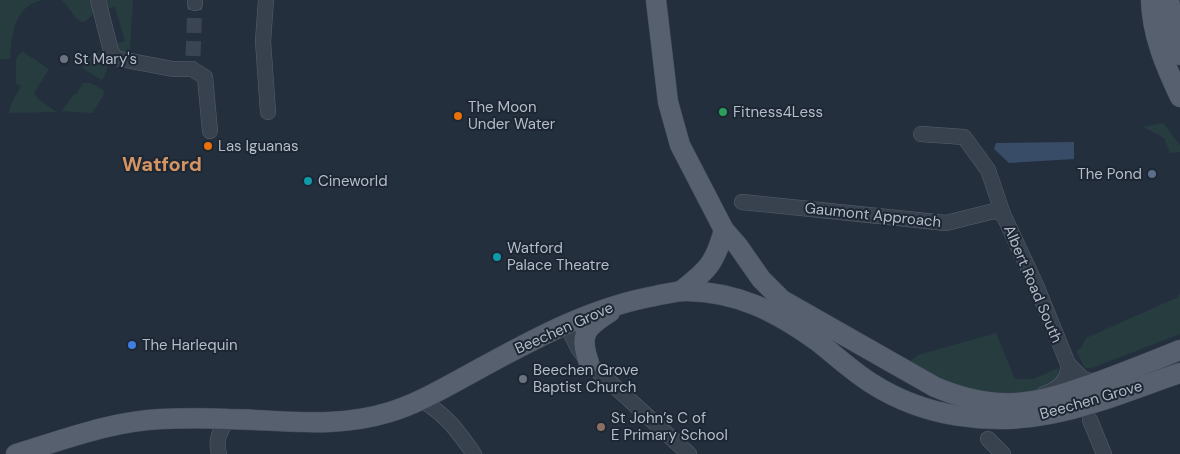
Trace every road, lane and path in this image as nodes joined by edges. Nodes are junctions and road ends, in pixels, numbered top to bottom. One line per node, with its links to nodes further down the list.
1 (98, 0): 11 (street)
2 (266, 0): 10 (street)
3 (656, 0): 15 (main road, Beechen Grove)
4 (1151, 0): 7 (main road)
5 (1170, 4): 6 (main road); 7 (main road)
6 (1180, 30)
7 (1172, 58): 8 (main road); 9 (main road)
8 (1180, 90)
9 (1180, 97)
10 (268, 112)
11 (210, 131)
12 (921, 134): 14 (street, Albert Road South)
13 (742, 202): 14 (street, Gaumont Approach)
14 (1001, 209): 21 (street, Albert Road South)
15 (724, 230): 16 (main road); 25 (main road, Beechen Grove)
16 (681, 291): 17 (main road, Beechen Grove); 22 (main road, Beechen Grove)
17 (626, 301): 18 (main road, Beechen Grove); 20 (main road)
18 (566, 324): 20 (street); 24 (main road, Beechen Grove)
19 (1180, 350): 23 (main road, Beechen Grove)
20 (589, 363): 32 (street)
21 (1068, 364): 23 (street, Albert Road South); 25 (street)
22 (1180, 373)
23 (1096, 382): 25 (main road, Beechen Grove)
24 (422, 400): 26 (main road, Beechen Grove); 31 (street)
25 (1016, 403)
26 (228, 418): 29 (main road, Beechen Grove); 30 (street)
27 (1090, 420): 34 (street)
28 (988, 439): 33 (street)
29 (16, 454)
30 (219, 454)
31 (474, 454)
32 (689, 454)
33 (1003, 454)
34 (1104, 454)

